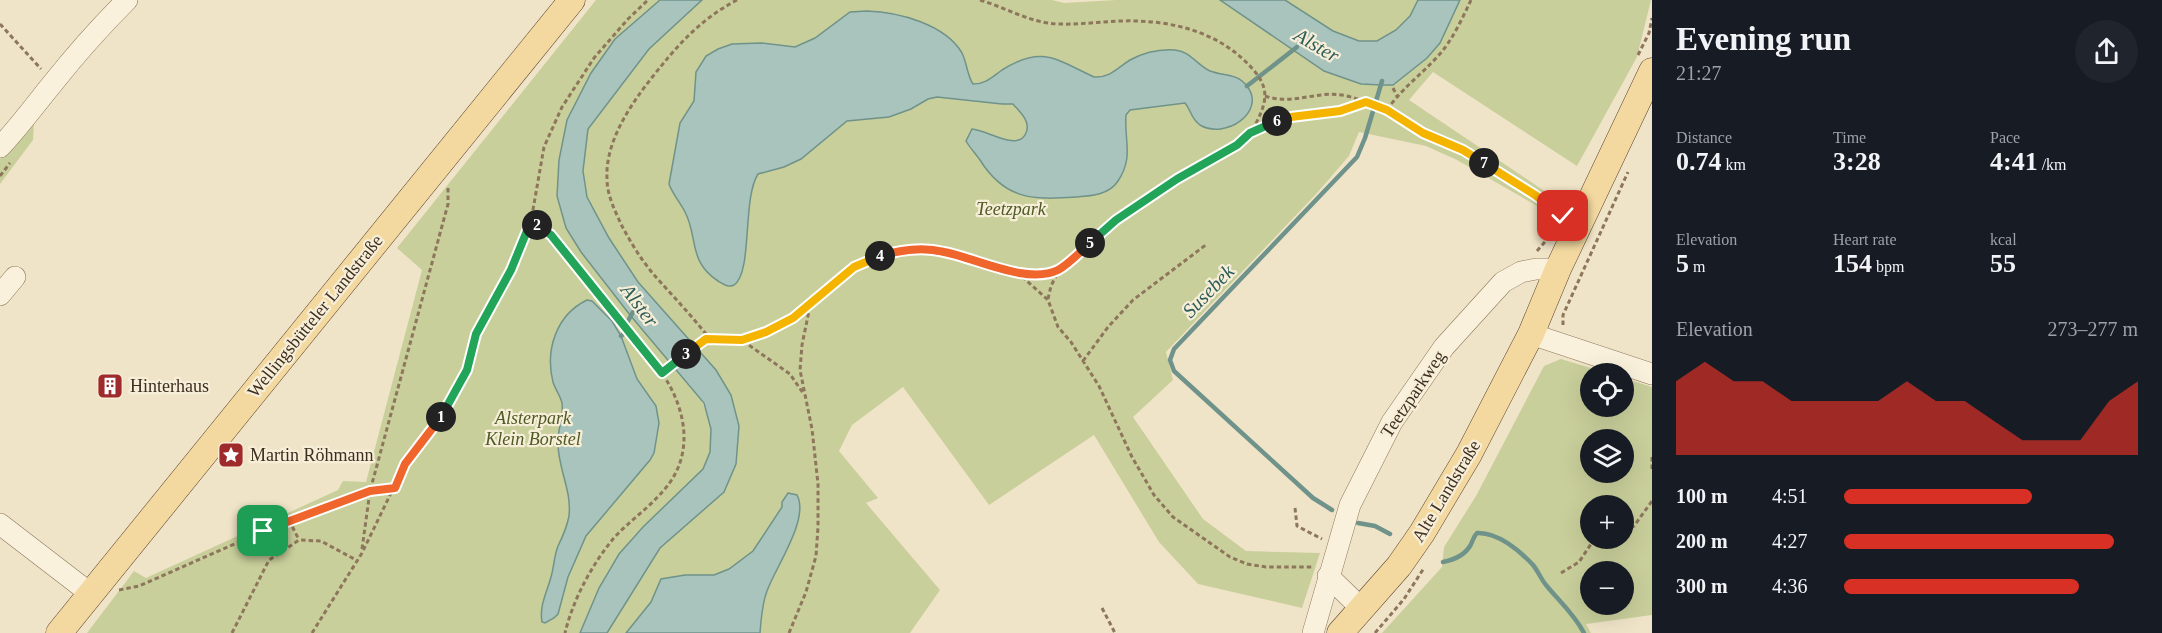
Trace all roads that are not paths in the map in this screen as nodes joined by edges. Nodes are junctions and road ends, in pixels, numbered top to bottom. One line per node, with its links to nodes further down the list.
1 (128, 0): 4 (street)
2 (572, 0): 12 (main road, Wellingsbütteler Landstraße)
3 (1652, 71): 5 (main road, Alte Landstraße)
4 (0, 147)
5 (1558, 269): 8 (main road, Alte Landstraße); 11 (street, Teetzparkweg)
6 (15, 277): 7 (street)
7 (0, 295)
8 (1531, 334): 9 (street); 13 (main road, Alte Landstraße)
9 (1652, 374)
10 (0, 524): 12 (street)
11 (1329, 572): 13 (street); 15 (street, Teetzparkweg)
12 (91, 594): 14 (main road, Wellingsbütteler Landstraße)
13 (1362, 609): 16 (main road, Alte Landstraße)
14 (59, 633)
15 (1313, 633)
16 (1340, 633)

